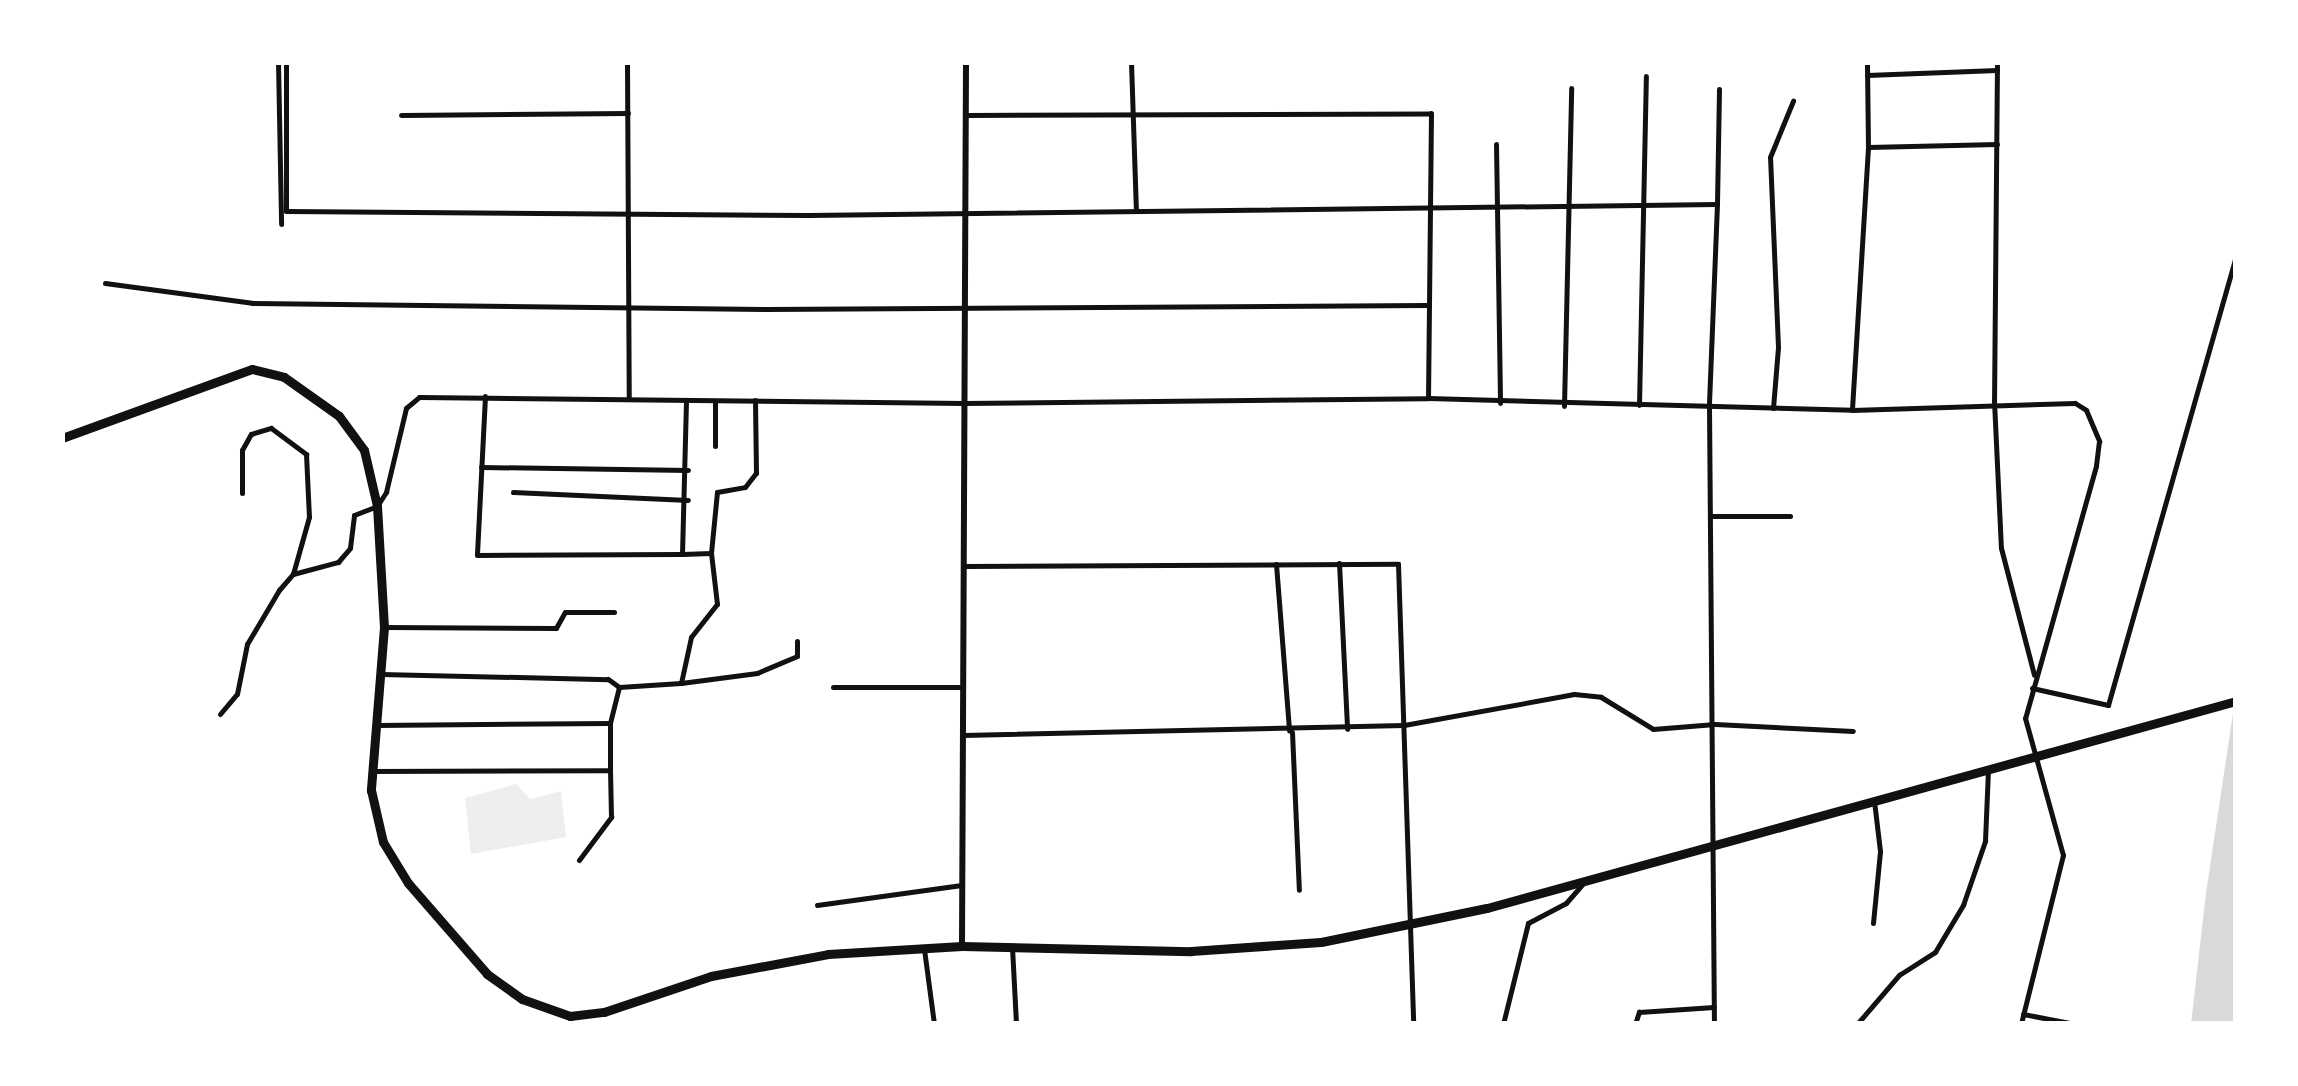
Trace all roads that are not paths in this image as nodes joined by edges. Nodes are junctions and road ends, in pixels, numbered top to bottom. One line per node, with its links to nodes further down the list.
1 (278, 62): 28 (street)
2 (286, 62): 26 (street)
3 (628, 62): 14 (street)
4 (966, 62): 16 (street)
5 (1131, 62): 13 (street)
6 (1867, 62): 8 (street)
7 (1997, 66): 8 (street); 18 (street)
8 (1867, 75): 19 (street)
9 (1646, 76): 21 (street)
10 (1571, 88): 23 (street)
11 (1719, 89): 20 (street)
12 (1792, 101): 46 (street)
13 (1131, 112): 16 (street); 24 (street); 25 (street)
14 (628, 113): 15 (street); 26 (street)
15 (401, 115)
16 (966, 115): 27 (street)
17 (1496, 144): 22 (street)
18 (1997, 144): 19 (street); 40 (street)
19 (1868, 147): 47 (street)
20 (1717, 204): 21 (street); 45 (street)
21 (1644, 208): 23 (street); 44 (street)
22 (1498, 209): 23 (street); 24 (street); 42 (street)
23 (1571, 209): 43 (street)
24 (1428, 210): 25 (street); 31 (street)
25 (1136, 211): 27 (street)
26 (628, 212): 27 (street); 32 (street)
27 (960, 212): 33 (street)
28 (280, 224)
29 (2236, 257): 73 (street)
30 (105, 283): 32 (street)
31 (1427, 304): 33 (street); 36 (street)
32 (629, 305): 33 (street); 35 (street)
33 (960, 307): 41 (street)
34 (485, 396): 35 (street); 50 (street); 55 (street)
35 (630, 398): 37 (street)
36 (1428, 398): 41 (street); 42 (street)
37 (686, 400): 39 (street); 51 (street)
38 (756, 400): 39 (street); 41 (street); 58 (street)
39 (715, 401): 49 (street)
40 (1994, 401): 47 (street); 68 (street); 68 (street)
41 (964, 403): 62 (street)
42 (1500, 403): 43 (street)
43 (1564, 406): 44 (street)
44 (1639, 406): 45 (street)
45 (1709, 407): 46 (street); 56 (street)
46 (1773, 408): 47 (street)
47 (1852, 410)
48 (62, 438): 55 (main road)
49 (715, 446)
50 (482, 467): 51 (street); 59 (street)
51 (688, 470): 54 (street)
52 (513, 492): 54 (street)
53 (242, 493): 63 (street)
54 (688, 500): 59 (street)
55 (377, 506): 63 (street); 65 (main road)
56 (1711, 516): 57 (street); 77 (street)
57 (1790, 516)
58 (710, 553): 59 (street); 69 (street)
59 (682, 554)
60 (1339, 562): 61 (street); 79 (street); 80 (street)
61 (1276, 564): 62 (street); 82 (street)
62 (964, 566): 72 (street)
63 (293, 574): 75 (street)
64 (614, 612): 65 (street)
65 (384, 627): 67 (main road)
66 (798, 641): 69 (street)
67 (381, 674): 70 (street); 78 (main road)
68 (2034, 677): 73 (street)
69 (681, 683): 70 (street)
70 (619, 686): 76 (street)
71 (833, 687): 72 (street)
72 (963, 687): 83 (street)
73 (2032, 688): 84 (street)
74 (2236, 701): 84 (main road)
75 (220, 714)
76 (610, 723): 78 (street); 85 (street)
77 (1714, 724): 79 (street); 81 (street); 89 (street)
78 (376, 725): 87 (main road)
79 (1404, 726): 80 (street); 96 (street)
80 (1348, 729): 82 (street)
81 (1853, 731)
82 (1291, 732): 83 (street); 93 (street)
83 (962, 735): 92 (street)
84 (2038, 757): 86 (main road); 101 (street)
85 (610, 770): 87 (street); 90 (street)
86 (1988, 770): 88 (main road); 109 (street)
87 (372, 771): 102 (main road)
88 (1874, 801): 89 (main road); 95 (street)
89 (1714, 844): 91 (main road); 100 (street)
90 (580, 860)
91 (1586, 880): 96 (main road); 106 (street)
92 (962, 885): 94 (street); 97 (street)
93 (1299, 890)
94 (817, 905)
95 (1873, 923)
96 (1411, 925): 98 (main road); 105 (street)
97 (962, 946): 98 (main road); 99 (main road)
98 (1012, 947): 104 (street)
99 (924, 948): 102 (main road); 103 (street)
100 (1714, 1007): 107 (street); 108 (street)
101 (2023, 1014): 110 (street); 111 (street)
102 (571, 1020)
103 (934, 1024)
104 (1016, 1024)
105 (1414, 1024)
106 (1503, 1024)
107 (1635, 1024)
108 (1714, 1024)
109 (1857, 1024)
110 (2020, 1024)
111 (2075, 1024)

